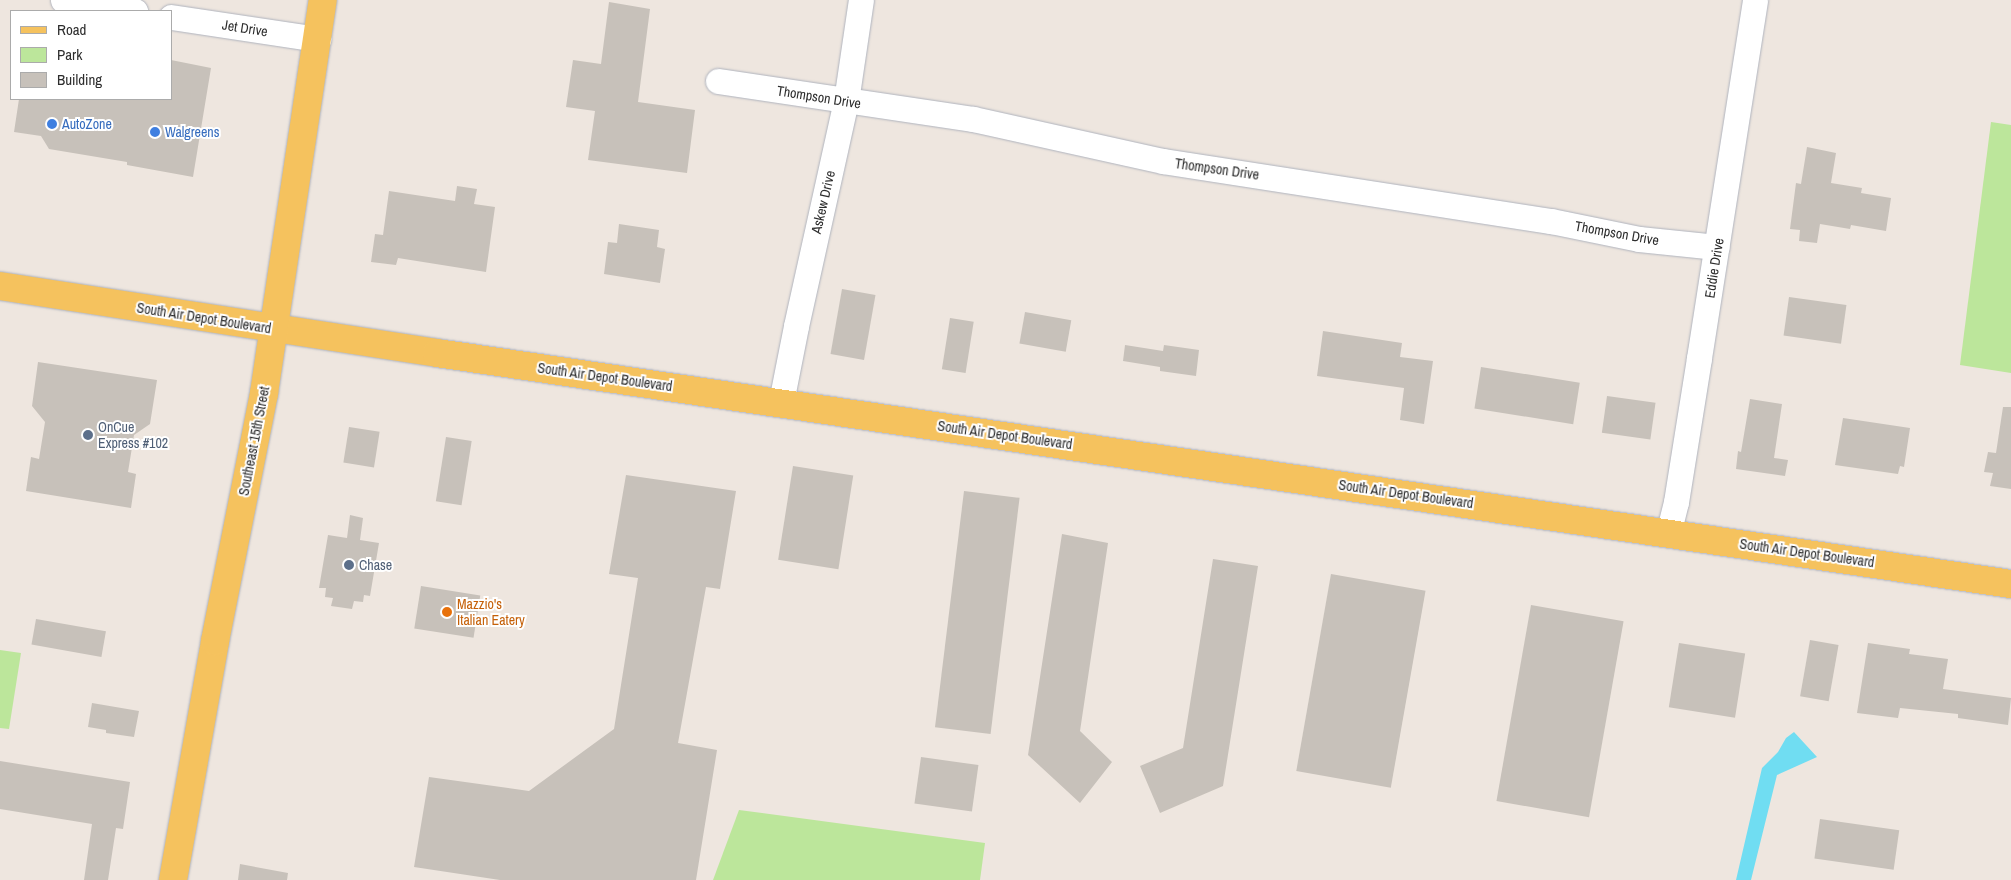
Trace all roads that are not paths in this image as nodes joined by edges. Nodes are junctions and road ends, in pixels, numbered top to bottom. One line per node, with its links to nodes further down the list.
1 (63, 0): 5 (street)
2 (323, 0): 7 (main road, Southeast 15th Street)
3 (861, 0): 9 (street, Askew Drive)
4 (1755, 0): 10 (street, Eddie Drive)
5 (128, 10)
6 (172, 17): 7 (street, Jet Drive)
7 (318, 39): 12 (main road, Southeast 15th Street)
8 (718, 81): 9 (street, Thompson Drive)
9 (846, 101): 10 (street, Thompson Drive); 13 (street, Askew Drive)
10 (1717, 247): 14 (street, Eddie Drive)
11 (0, 286): 12 (main road, South Air Depot Boulevard)
12 (274, 328): 13 (main road, South Air Depot Boulevard); 16 (main road, Southeast 15th Street)
13 (781, 402): 14 (main road, South Air Depot Boulevard)
14 (1668, 534): 15 (main road, South Air Depot Boulevard)
15 (2011, 584)
16 (173, 880)

